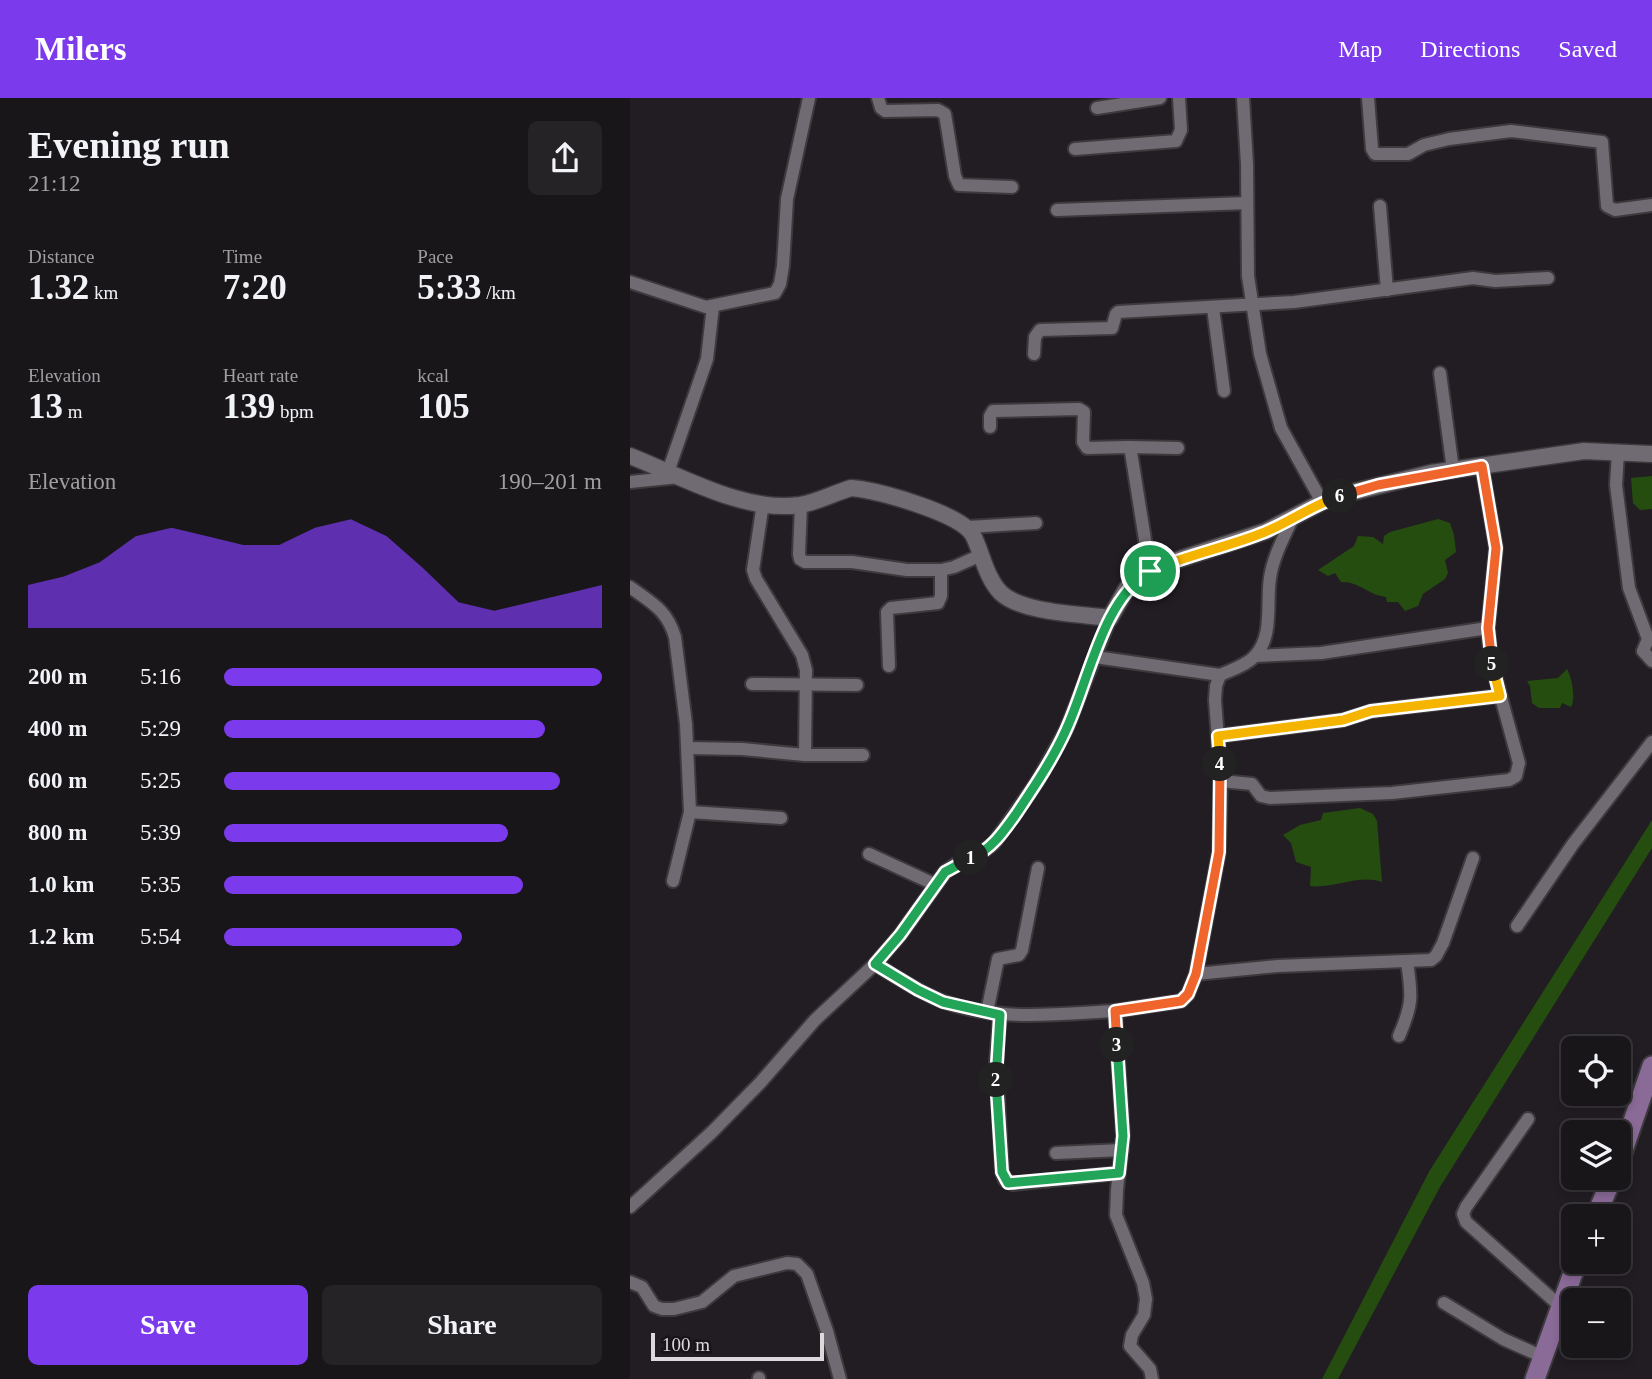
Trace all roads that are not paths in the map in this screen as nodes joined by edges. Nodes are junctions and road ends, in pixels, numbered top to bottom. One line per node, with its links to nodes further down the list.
1 (809, 98): 18 (street)
2 (878, 98): 9 (street)
3 (1160, 98): 7 (street)
4 (1179, 98): 8 (street)
5 (1243, 98): 10 (street)
6 (1368, 98): 11 (street)
7 (1097, 108)
8 (1075, 149)
9 (1012, 187)
10 (1247, 202): 13 (street); 17 (street)
11 (1652, 205)
12 (1380, 206): 16 (street)
13 (1057, 210)
14 (1548, 278): 16 (street)
15 (630, 282): 18 (street)
16 (1387, 290): 17 (street)
17 (1252, 305): 19 (street); 33 (street)
18 (713, 306): 31 (street)
19 (1213, 308): 20 (street); 22 (street)
20 (1034, 354)
21 (1440, 373): 30 (street)
22 (1224, 391)
23 (990, 427): 24 (street)
24 (1128, 447): 25 (street); 41 (street)
25 (1178, 448)
26 (1618, 453): 27 (street); 29 (street); 47 (street)
27 (1652, 454)
28 (630, 456): 31 (street)
29 (1482, 466): 30 (street); 44 (street)
30 (1453, 470): 33 (street)
31 (674, 474): 32 (street); 34 (street)
32 (630, 482)
33 (1322, 502): 36 (street)
34 (763, 503): 35 (street); 51 (street)
35 (801, 505): 38 (street); 40 (street)
36 (1293, 517): 41 (street); 46 (street)
37 (1036, 523): 38 (street)
38 (968, 527): 39 (street)
39 (981, 555): 40 (street); 43 (street)
40 (941, 570): 48 (street)
41 (1150, 571): 43 (street)
42 (630, 587): 56 (street)
43 (1110, 618): 45 (street)
44 (1488, 628): 46 (street); 53 (street)
45 (1095, 656): 49 (street); 66 (street)
46 (1255, 656): 49 (street)
47 (1652, 661)
48 (889, 666)
49 (1220, 675): 54 (street)
50 (752, 684): 51 (street)
51 (806, 684): 52 (street); 57 (street)
52 (857, 685)
53 (1500, 696): 54 (street); 59 (street)
54 (1218, 736): 59 (street)
55 (1652, 742): 67 (street)
56 (688, 748): 57 (street); 60 (street)
57 (805, 755): 58 (street)
58 (863, 755)
59 (1221, 781): 70 (street)
60 (690, 812): 61 (street); 65 (street)
61 (781, 818)
62 (869, 854): 66 (street)
63 (1473, 858): 68 (street)
64 (1038, 868): 72 (street)
65 (673, 881)
66 (934, 884): 69 (street)
67 (1517, 926)
68 (1407, 962): 70 (street); 73 (street)
69 (875, 964): 72 (street); 80 (street)
70 (1196, 974): 71 (street)
71 (1115, 1011): 72 (street); 77 (street)
72 (993, 1013): 79 (street)
73 (1399, 1036)
74 (1650, 1076): 76 (main road)
75 (1528, 1119): 84 (street)
76 (1631, 1129)
77 (1122, 1150): 78 (street); 79 (street)
78 (1056, 1153)
79 (1119, 1173): 87 (street)
80 (630, 1207)
81 (1572, 1274): 84 (main road)
82 (630, 1282): 86 (street)
83 (1444, 1303): 85 (street)
84 (1560, 1306): 85 (main road)
85 (1543, 1357): 88 (main road)
86 (840, 1379)
87 (1152, 1379)
88 (1535, 1379)

